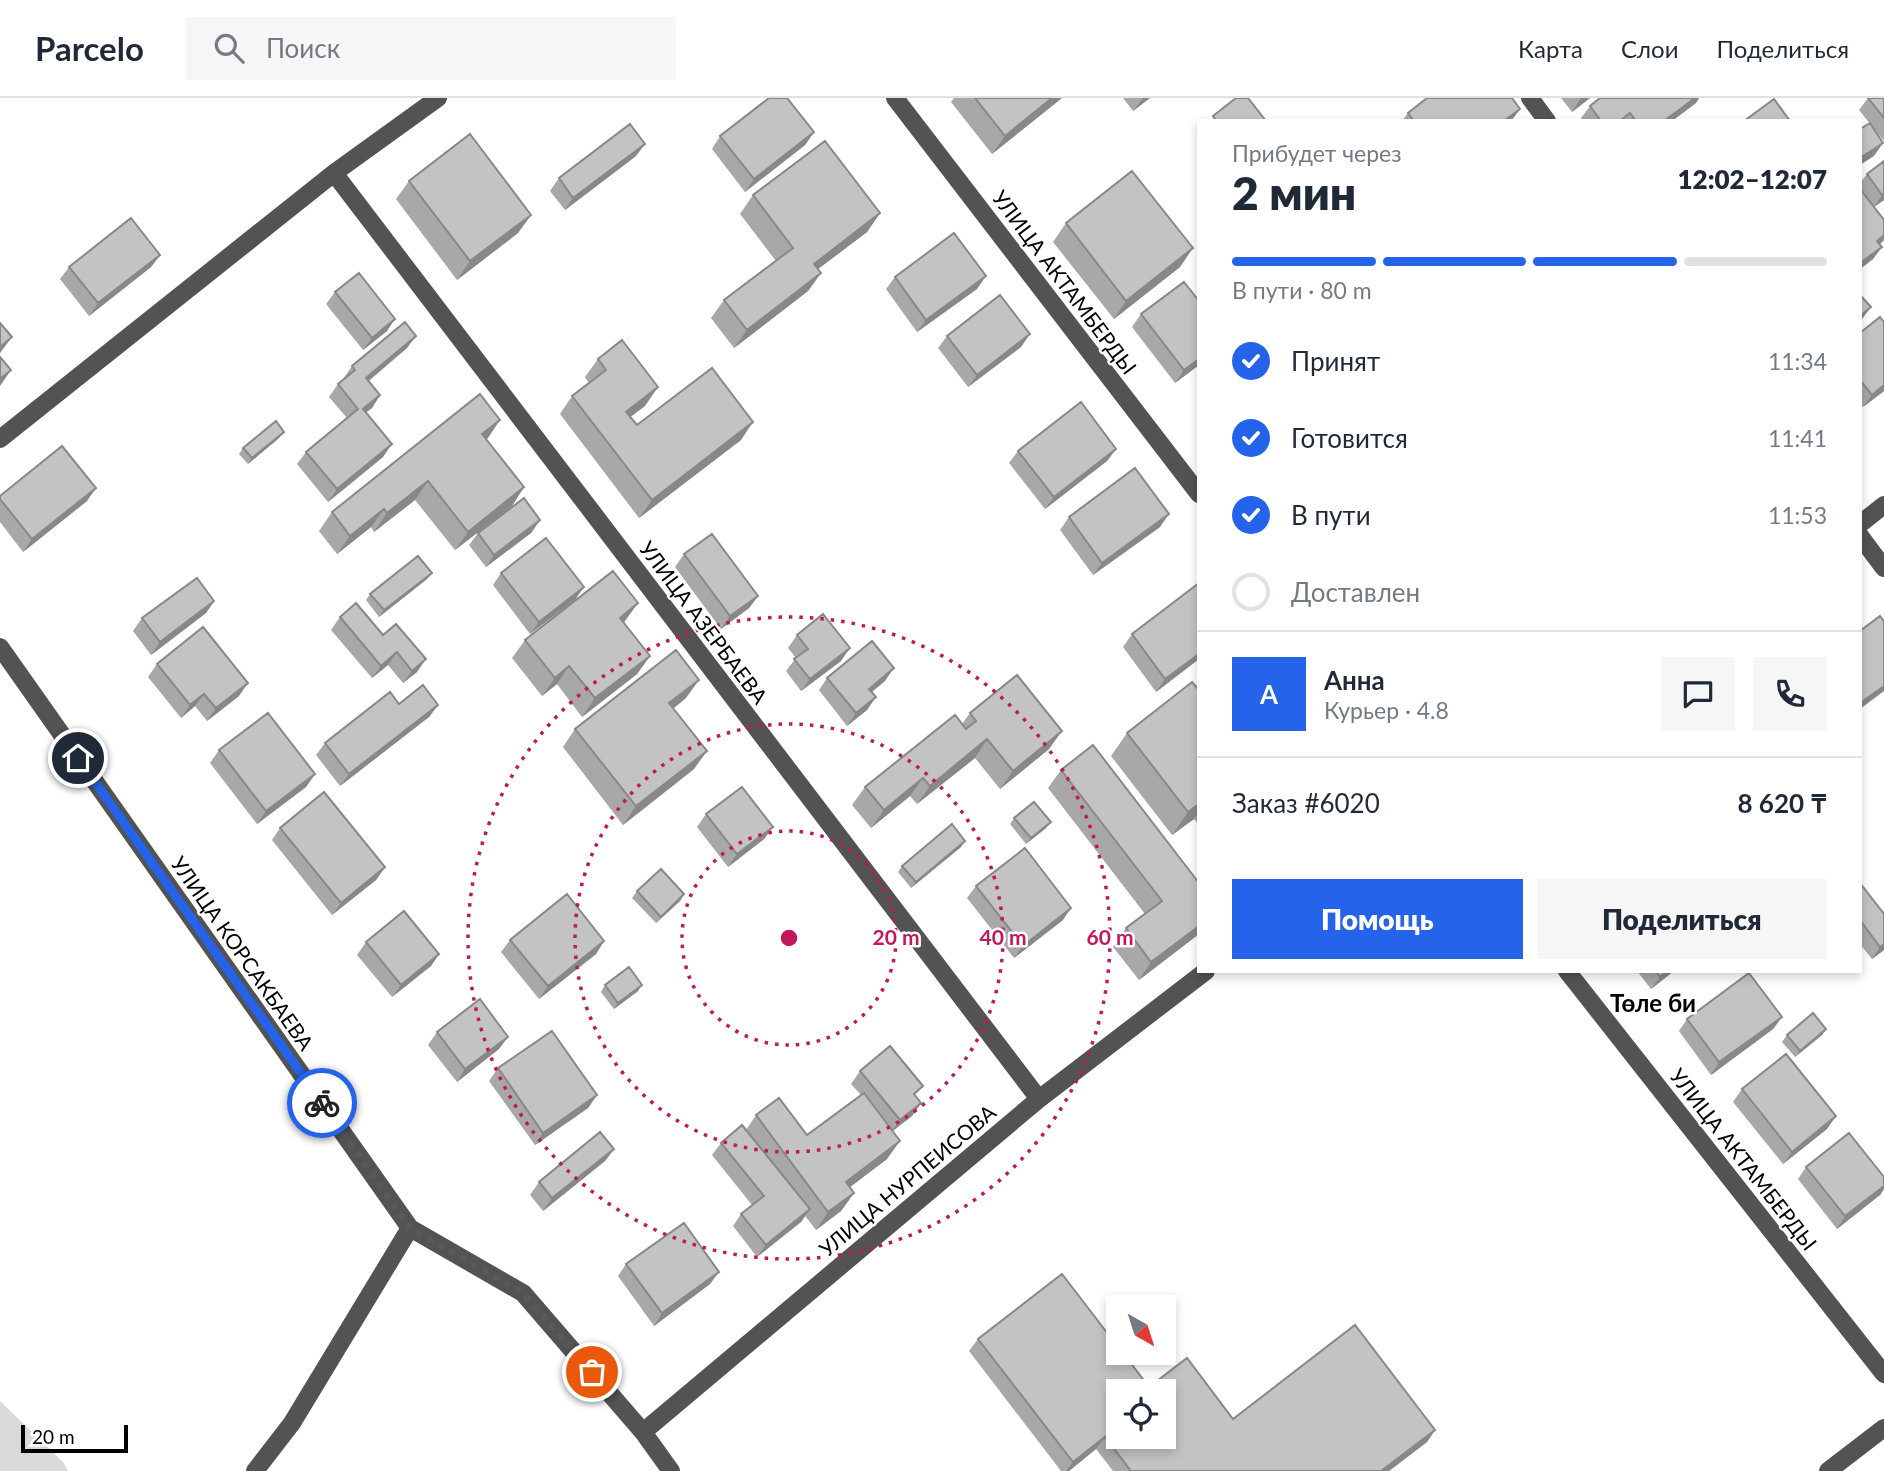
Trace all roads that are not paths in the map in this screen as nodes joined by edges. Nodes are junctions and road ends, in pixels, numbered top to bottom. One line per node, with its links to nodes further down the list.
1 (438, 98): 5 (street)
2 (895, 98): 7 (street, УЛИЦА АКТАМБЕРДЫ)
3 (1530, 98): 4 (street)
4 (1546, 119)
5 (334, 173): 6 (street); 15 (street, УЛИЦА АЗЕРБАЕВА)
6 (0, 439)
7 (1197, 491)
8 (1884, 505): 9 (street)
9 (1862, 522)
10 (1862, 539): 11 (street)
11 (1884, 568)
12 (0, 648): 16 (street, УЛИЦА КОРСАКБАЕВА)
13 (1203, 973): 15 (street, УЛИЦА НУРПЕИСОВА)
14 (1569, 973): 17 (street, УЛИЦА АКТАМБЕРДЫ)
15 (1039, 1099): 19 (street, УЛИЦА НУРПЕИСОВА)
16 (410, 1228): 19 (street, УЛИЦА КОРСАКБАЕВА); 20 (street)
17 (1884, 1374)
18 (1884, 1428): 22 (street)
19 (643, 1432): 21 (street, УЛИЦА КОРСАКБАЕВА)
20 (255, 1471)
21 (671, 1471)
22 (1828, 1471)

